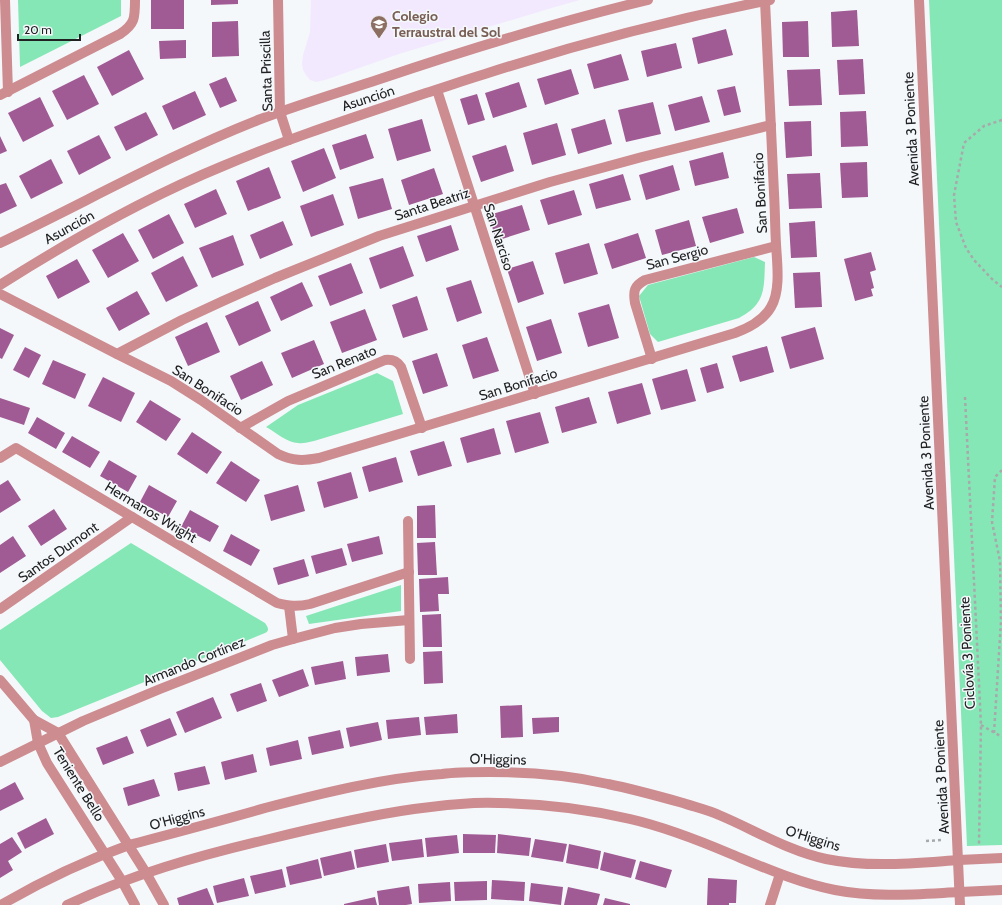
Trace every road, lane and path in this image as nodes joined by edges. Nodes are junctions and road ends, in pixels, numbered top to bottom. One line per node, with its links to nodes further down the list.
1 (5, 0): 8 (street)
2 (135, 0): 8 (street)
3 (278, 0): 9 (street, Santa Priscilla)
4 (648, 0): 9 (street, Asunción)
5 (768, 0): 7 (street, Asunción); 11 (street, San Bonifacio)
6 (919, 0): 46 (street, Avenida 3 Poniente)
7 (437, 90): 12 (street, Asunción); 13 (street, San Narciso)
8 (4, 93)
9 (280, 112): 12 (street, Santa Priscilla); 14 (street, Asunción)
10 (1002, 120): 17 (path)
11 (771, 125): 13 (street, Santa Beatriz); 15 (street, San Bonifacio)
12 (289, 140): 16 (street, Asunción)
13 (474, 205): 19 (street, Santa Beatriz); 21 (street, San Narciso)
14 (0, 243)
15 (776, 246): 20 (street, San Bonifacio); 20 (street, San Sergio)
16 (0, 285)
17 (1002, 287)
18 (0, 294): 19 (street, San Bonifacio)
19 (117, 354): 23 (street, San Bonifacio)
20 (652, 359): 21 (street, San Bonifacio)
21 (535, 394): 24 (street, San Bonifacio)
22 (965, 397): 37 (path, Ciclovía 3 Poniente)
23 (240, 428): 24 (street, San Bonifacio); 24 (street, San Renato)
24 (422, 428)
25 (0, 458): 27 (street, Hermanos Wright)
26 (1002, 470): 39 (path)
27 (132, 517): 30 (street, Hermanos Wright); 31 (street, Santos Dumont)
28 (408, 521): 29 (street)
29 (409, 572): 30 (street); 32 (street)
30 (289, 606): 33 (street)
31 (0, 609)
32 (410, 620): 33 (street, Armando Cortínez); 34 (street)
33 (293, 639): 38 (street, Armando Cortínez)
34 (410, 659)
35 (0, 680): 36 (street)
36 (34, 720): 38 (street); 41 (street, Teniente Bello)
37 (981, 725): 39 (path); 47 (path, Ciclovía 3 Poniente)
38 (58, 733): 41 (street, Armando Cortínez); 43 (street, Teniente Bello)
39 (994, 733): 40 (path)
40 (1002, 737)
41 (38, 743): 42 (street, Armando Cortínez); 44 (street, Teniente Bello)
42 (0, 762)
43 (129, 845): 44 (street, O'Higgins); 46 (street, O'Higgins); 48 (street, Teniente Bello)
44 (105, 854): 50 (street, Teniente Bello); 53 (street, O'Higgins)
45 (1002, 858): 47 (street, O'Higgins)
46 (958, 860): 47 (street, O'Higgins); 52 (street, Avenida 3 Poniente)
47 (979, 860)
48 (146, 873): 49 (street); 50 (street); 56 (street, Teniente Bello)
49 (780, 874): 52 (street); 57 (street)
50 (122, 881): 54 (street); 55 (street, Teniente Bello)
51 (1002, 890): 52 (street)
52 (960, 892): 58 (street, Avenida 3 Poniente)
53 (1, 905)
54 (67, 905)
55 (134, 905)
56 (164, 905)
57 (770, 905)
58 (960, 905)

